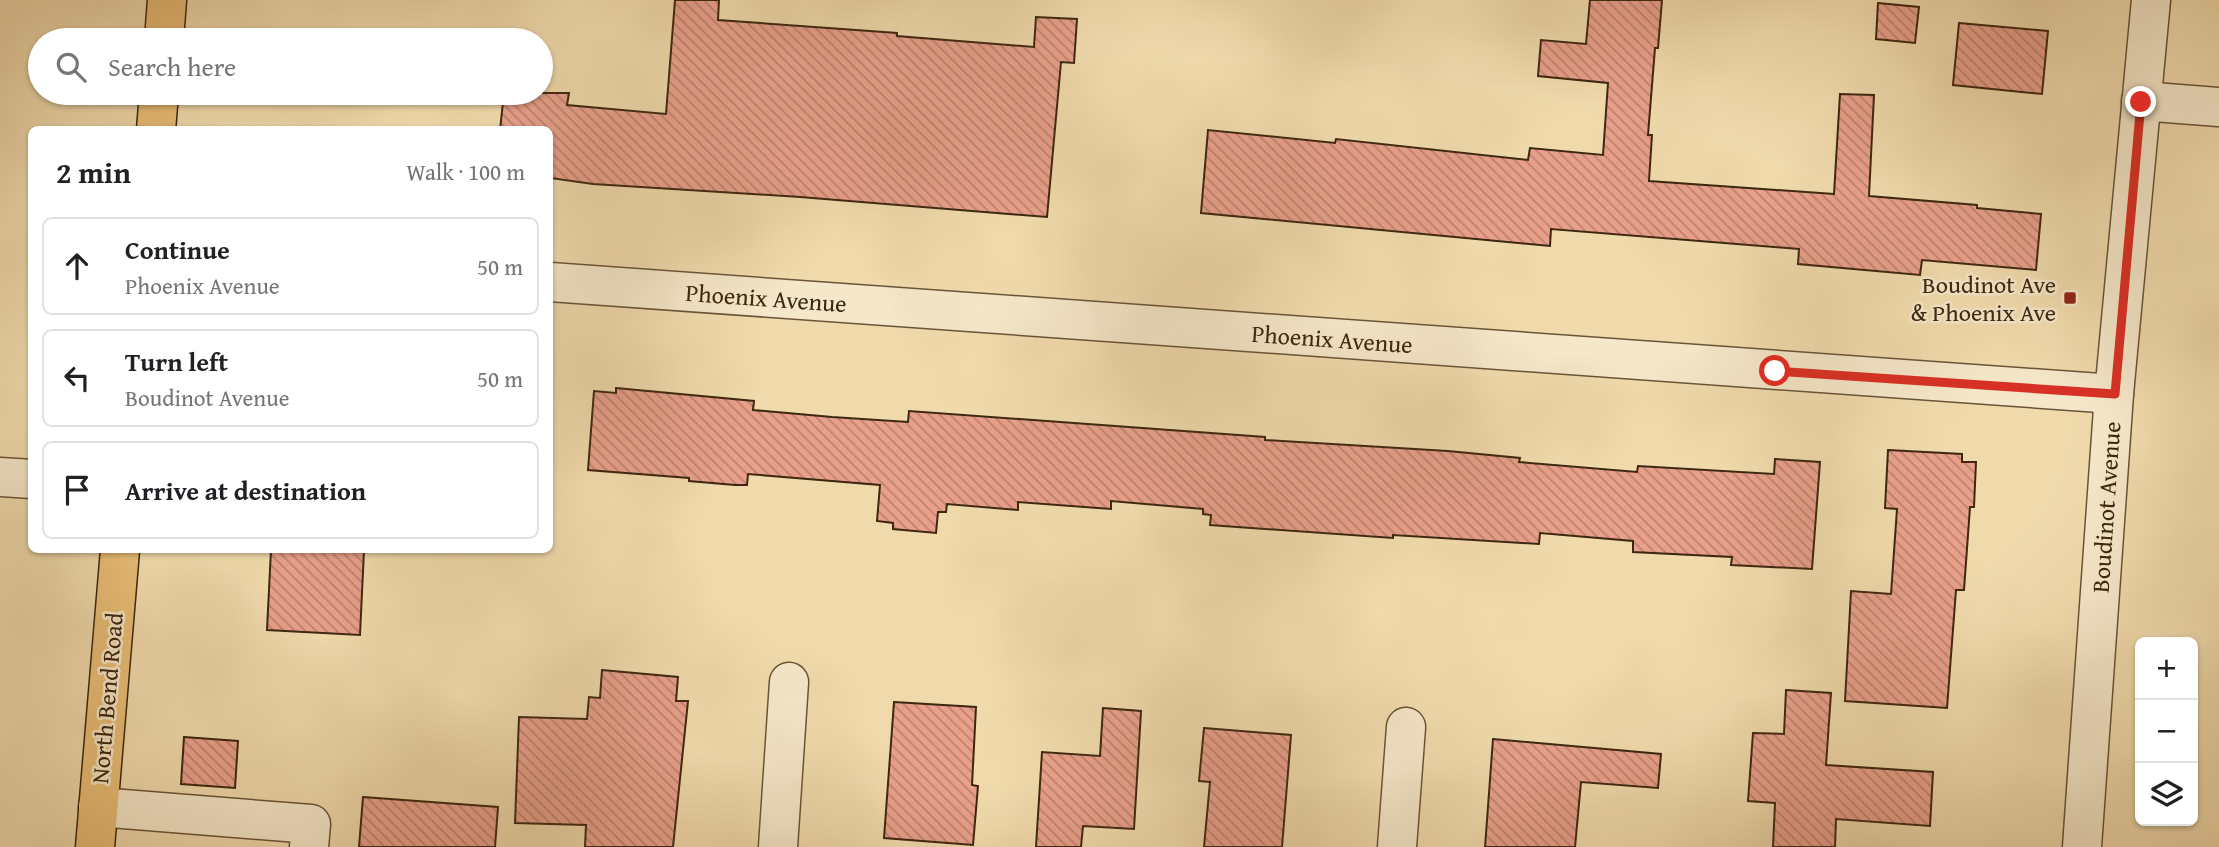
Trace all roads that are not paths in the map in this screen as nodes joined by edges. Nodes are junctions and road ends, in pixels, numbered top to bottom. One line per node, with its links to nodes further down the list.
1 (167, 0): 3 (main road)
2 (2151, 0): 4 (street, Boudinot Avenue)
3 (165, 28)
4 (2141, 102): 6 (street); 9 (street, Boudinot Avenue)
5 (158, 105): 7 (main road)
6 (2219, 107)
7 (156, 126)
8 (553, 282): 9 (street, Phoenix Avenue)
9 (2115, 394): 20 (street, Boudinot Avenue)
10 (0, 477): 11 (street)
11 (28, 479)
12 (120, 553): 15 (main road, North Bend Road)
13 (789, 682): 18 (street)
14 (1406, 727): 19 (street)
15 (98, 807): 16 (main road, North Bend Road); 17 (street)
16 (94, 847)
17 (309, 847)
18 (778, 847)
19 (1396, 847)
20 (2082, 847)

